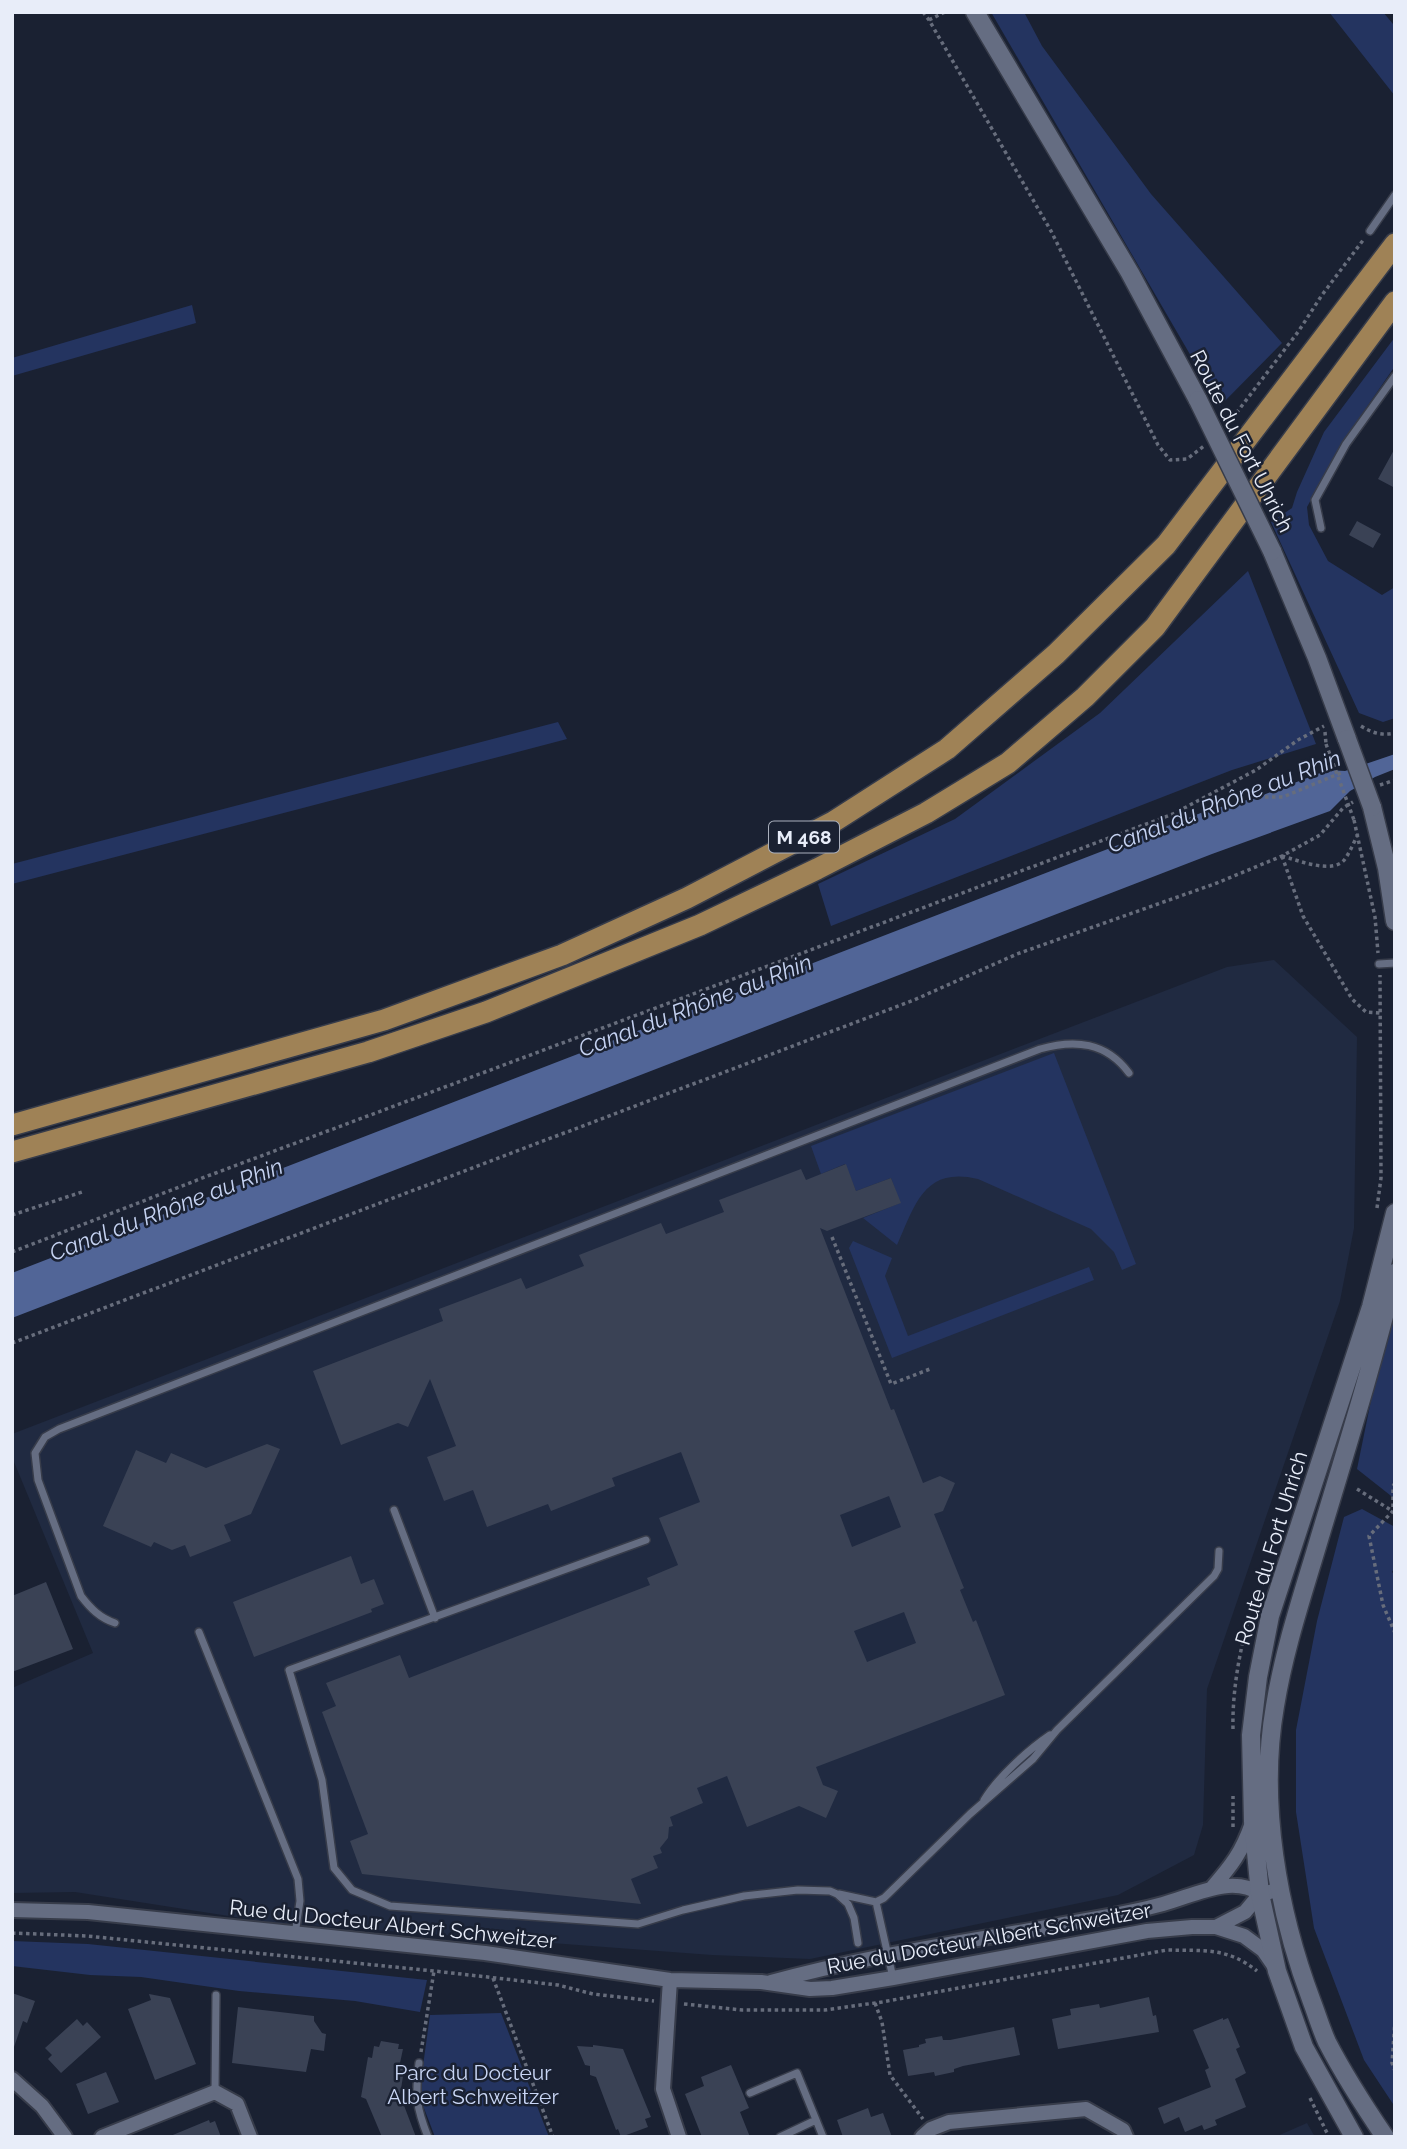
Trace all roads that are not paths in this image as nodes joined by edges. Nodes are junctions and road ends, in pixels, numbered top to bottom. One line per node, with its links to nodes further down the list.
1 (975, 12): 8 (street, Route du Fort Uhrich, bridge)
2 (1395, 195): 3 (lane)
3 (1370, 230)
4 (1395, 244): 12 (main road, M 468)
5 (1395, 302): 13 (main road, M 468)
6 (1395, 376): 7 (lane)
7 (1321, 528)
8 (1395, 921)
9 (1395, 963): 10 (lane)
10 (1379, 964)
11 (1129, 1073): 20 (lane)
12 (12, 1125)
13 (12, 1152)
14 (1395, 1213): 22 (street, Route du Fort Uhrich)
15 (1395, 1273): 24 (street, Route du Fort Uhrich)
16 (394, 1510): 19 (lane)
17 (646, 1540): 19 (lane)
18 (1220, 1551): 27 (lane)
19 (435, 1618): 25 (lane)
20 (115, 1622)
21 (199, 1632): 30 (lane)
22 (1253, 1821): 23 (street); 26 (street, Route du Fort Uhrich)
23 (1211, 1889): 26 (street, Rue du Docteur Albert Schweitzer); 32 (street, Rue du Docteur Albert Schweitzer)
24 (1279, 1890): 26 (street, Rue du Docteur Albert Schweitzer); 53 (street, Route du Fort Uhrich)
25 (837, 1894): 27 (lane); 31 (lane)
26 (1260, 1894): 29 (street, Rue du Docteur Albert Schweitzer); 33 (street, Route du Fort Uhrich)
27 (876, 1902): 32 (lane)
28 (12, 1910): 30 (street, Rue du Docteur Albert Schweitzer)
29 (1216, 1927): 33 (street, Rue du Docteur Albert Schweitzer); 34 (street, Rue du Docteur Albert Schweitzer)
30 (295, 1935): 35 (street, Rue du Docteur Albert Schweitzer)
31 (858, 1943)
32 (887, 1956): 34 (lane); 36 (street, Rue du Docteur Albert Schweitzer)
33 (1278, 1971): 52 (street, Route du Fort Uhrich)
34 (893, 1978): 36 (street, Rue du Docteur Albert Schweitzer)
35 (670, 1980): 36 (street, Rue du Docteur Albert Schweitzer); 48 (street)
36 (770, 1982)
37 (216, 1995): 40 (lane)
38 (419, 2063): 47 (lane)
39 (12, 2079): 44 (street)
40 (215, 2092): 45 (street); 46 (street)
41 (750, 2093): 42 (lane)
42 (816, 2120): 49 (lane); 50 (lane)
43 (926, 2133): 51 (street)
44 (65, 2137)
45 (102, 2137)
46 (250, 2137)
47 (428, 2137)
48 (679, 2137)
49 (780, 2137)
50 (823, 2137)
51 (1126, 2137)
52 (1354, 2137)
53 (1385, 2137)

